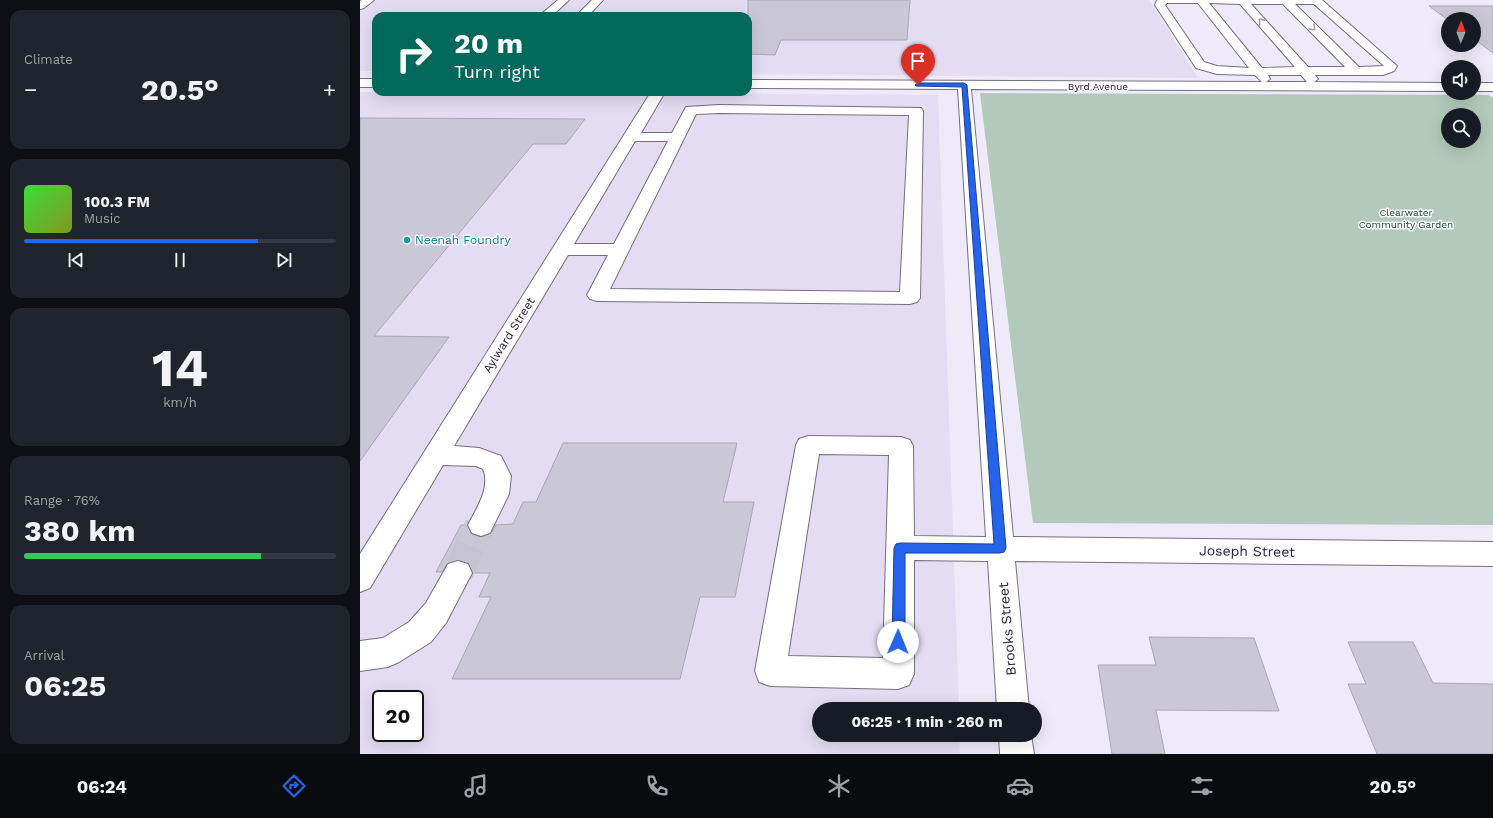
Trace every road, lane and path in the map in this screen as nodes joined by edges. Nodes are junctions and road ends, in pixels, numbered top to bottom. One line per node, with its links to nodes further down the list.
1 (369, 0): 8 (street)
2 (564, 0): 9 (street)
3 (598, 0): 10 (street)
4 (1166, 0): 5 (street); 11 (street)
5 (1201, 0): 6 (street); 11 (street)
6 (1242, 0): 7 (street); 12 (street, one-way to 6)
7 (1286, 1): 13 (street, one-way to 13); 14 (street)
8 (360, 6)
9 (549, 12)
10 (586, 12)
11 (1257, 71): 12 (street); 19 (street)
12 (1305, 71): 13 (street); 20 (street)
13 (1356, 71): 14 (street)
14 (1382, 71): 21 (street)
15 (360, 83): 16 (street)
16 (372, 83)
17 (752, 84): 18 (street, Byrd Avenue)
18 (964, 85): 19 (street, Byrd Avenue); 33 (street, Brooks Street)
19 (1270, 86): 20 (street, Byrd Avenue)
20 (1319, 87): 21 (street, Byrd Avenue)
21 (1399, 87): 22 (street, Byrd Avenue)
22 (1441, 87)
23 (1481, 87): 24 (street)
24 (1493, 87)
25 (656, 96): 26 (street, Aylward Street)
26 (631, 137): 27 (street); 29 (street, Aylward Street)
27 (677, 137): 28 (street); 28 (street)
28 (621, 248): 29 (street)
29 (562, 250): 30 (street, Aylward Street)
30 (435, 455): 31 (street); 36 (street, Aylward Street)
31 (481, 524)
32 (900, 548): 32 (street); 33 (street, Joseph Street)
33 (1000, 548): 34 (street, Joseph Street); 38 (street, Brooks Street)
34 (1493, 554)
35 (458, 572): 37 (street)
36 (360, 578)
37 (360, 656)
38 (1012, 702)
39 (1016, 742): 40 (street)
40 (1017, 754)

